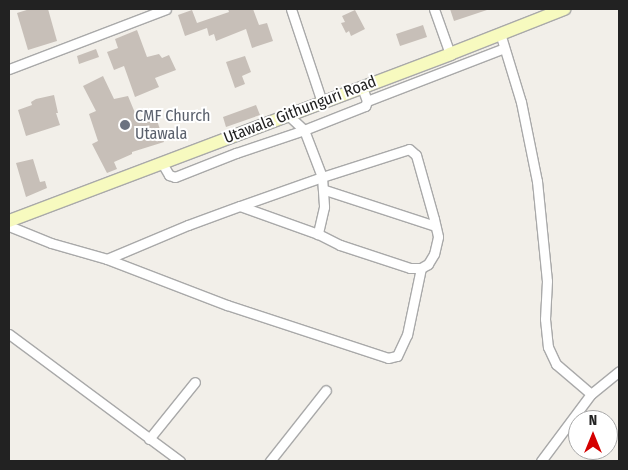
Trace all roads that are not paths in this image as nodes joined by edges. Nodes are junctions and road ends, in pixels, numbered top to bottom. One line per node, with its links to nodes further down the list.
1 (166, 9): 8 (street)
2 (291, 9): 11 (street)
3 (434, 9): 7 (street)
4 (564, 9): 5 (street, Utawala Githunguri Road)
5 (500, 33): 6 (street); 7 (street, Utawala Githunguri Road)
6 (504, 48): 10 (street); 30 (street)
7 (450, 54): 9 (street, Utawala Githunguri Road)
8 (9, 69)
9 (362, 87): 10 (street); 11 (street, Utawala Githunguri Road)
10 (367, 101): 13 (street)
11 (322, 102): 12 (street, Utawala Githunguri Road)
12 (288, 115): 13 (street); 14 (street, Utawala Githunguri Road)
13 (304, 130): 15 (street); 17 (street)
14 (230, 137): 15 (street); 16 (street, Utawala Githunguri Road)
15 (236, 153): 16 (street)
16 (162, 163): 20 (street, Utawala Githunguri Road)
17 (322, 177): 18 (street); 19 (street); 22 (street)
18 (325, 190): 22 (street); 23 (street)
19 (240, 206): 23 (street); 24 (street)
20 (9, 221)
21 (9, 226): 24 (street)
22 (435, 226): 25 (street)
23 (318, 234): 25 (street)
24 (107, 259): 25 (street)
25 (420, 268)
26 (9, 334): 31 (street)
27 (619, 371): 30 (street)
28 (195, 382): 31 (street)
29 (326, 390): 33 (street)
30 (591, 394): 34 (street)
31 (149, 439): 32 (street)
32 (180, 461)
33 (270, 461)
34 (542, 461)

